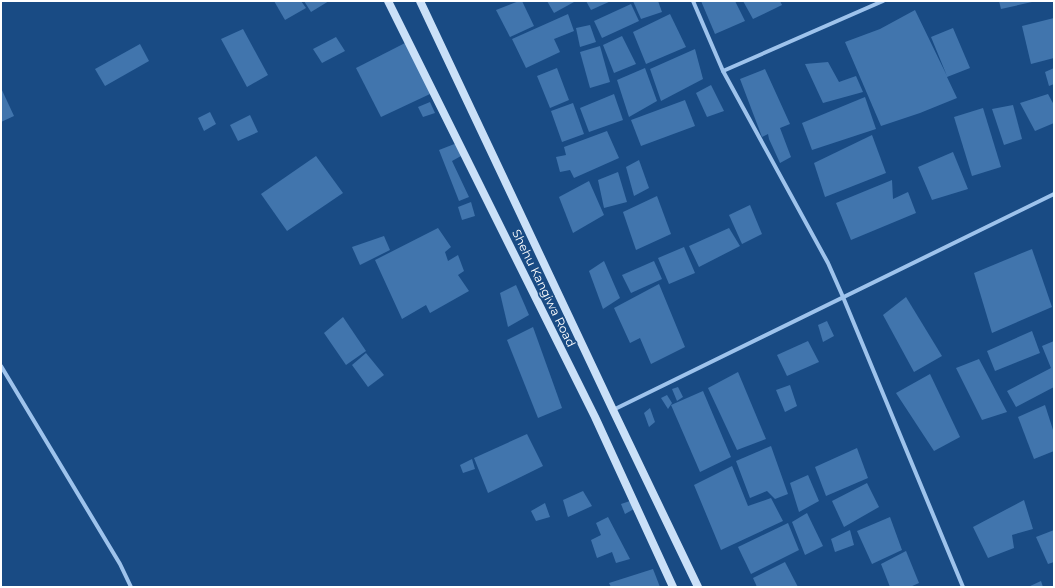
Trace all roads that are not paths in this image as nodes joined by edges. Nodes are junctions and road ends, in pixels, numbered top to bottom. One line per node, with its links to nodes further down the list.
1 (388, 1): 11 (main road, Shehu Kangiwa Road)
2 (420, 1): 9 (main road, Shehu Kangiwa Road)
3 (693, 1): 5 (street)
4 (883, 1): 5 (street)
5 (723, 71): 7 (street)
6 (1054, 195): 7 (street)
7 (843, 297): 9 (street); 13 (street)
8 (1, 366): 10 (street)
9 (613, 410): 12 (main road, Shehu Kangiwa Road)
10 (130, 587)
11 (673, 587)
12 (698, 587)
13 (963, 587)

